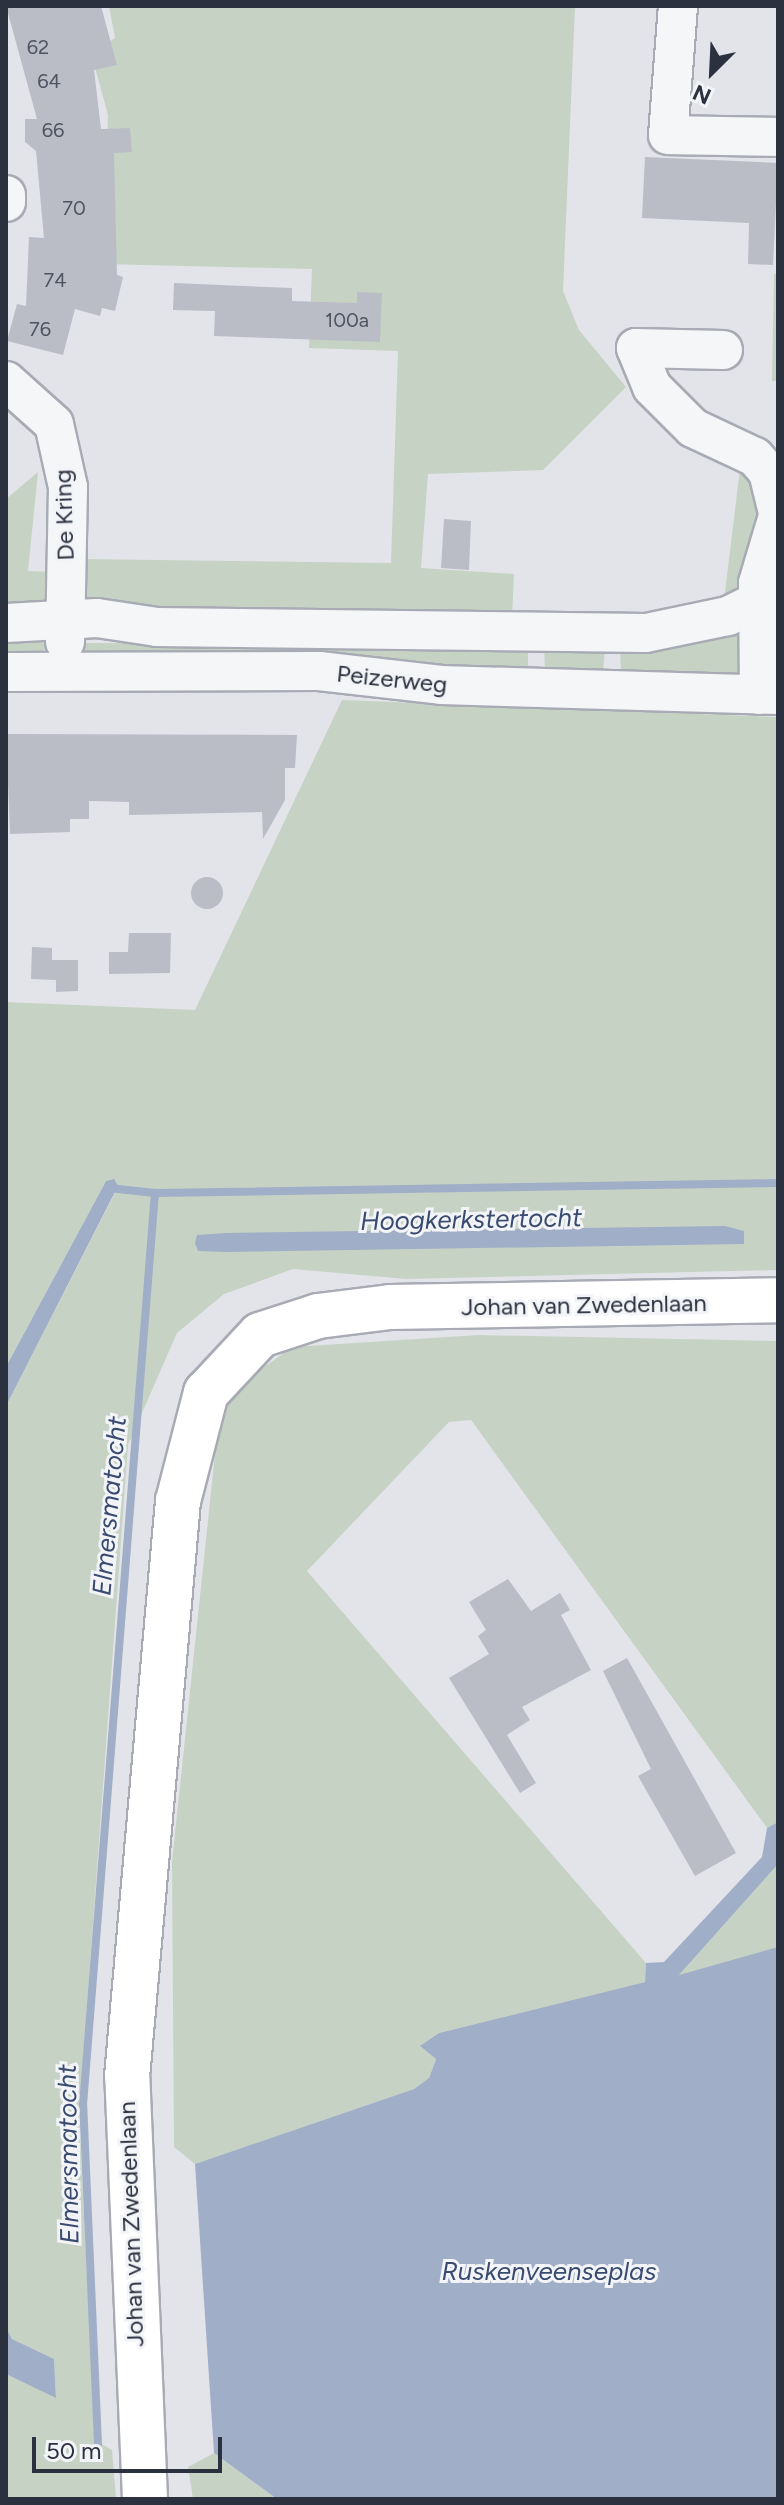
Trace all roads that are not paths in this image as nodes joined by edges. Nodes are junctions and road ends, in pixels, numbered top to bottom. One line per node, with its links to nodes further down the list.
1 (678, 6): 2 (street)
2 (778, 137)
3 (6, 195): 4 (street)
4 (6, 202)
5 (723, 350): 7 (street)
6 (6, 381): 11 (street, De Kring)
7 (778, 514): 8 (street)
8 (768, 596): 11 (street, Peizerweg); 13 (street)
9 (6, 623): 11 (street, Peizerweg)
10 (6, 631): 11 (street, Peizerweg)
11 (66, 642): 12 (street, Peizerweg); 13 (street, Peizerweg)
12 (6, 672)
13 (768, 695)
14 (778, 1300): 15 (main road, Johan van Zwedenlaan)
15 (142, 1950): 16 (main road, Johan van Zwedenlaan); 17 (main road, Johan van Zwedenlaan)
16 (145, 2499)
17 (169, 2499)

